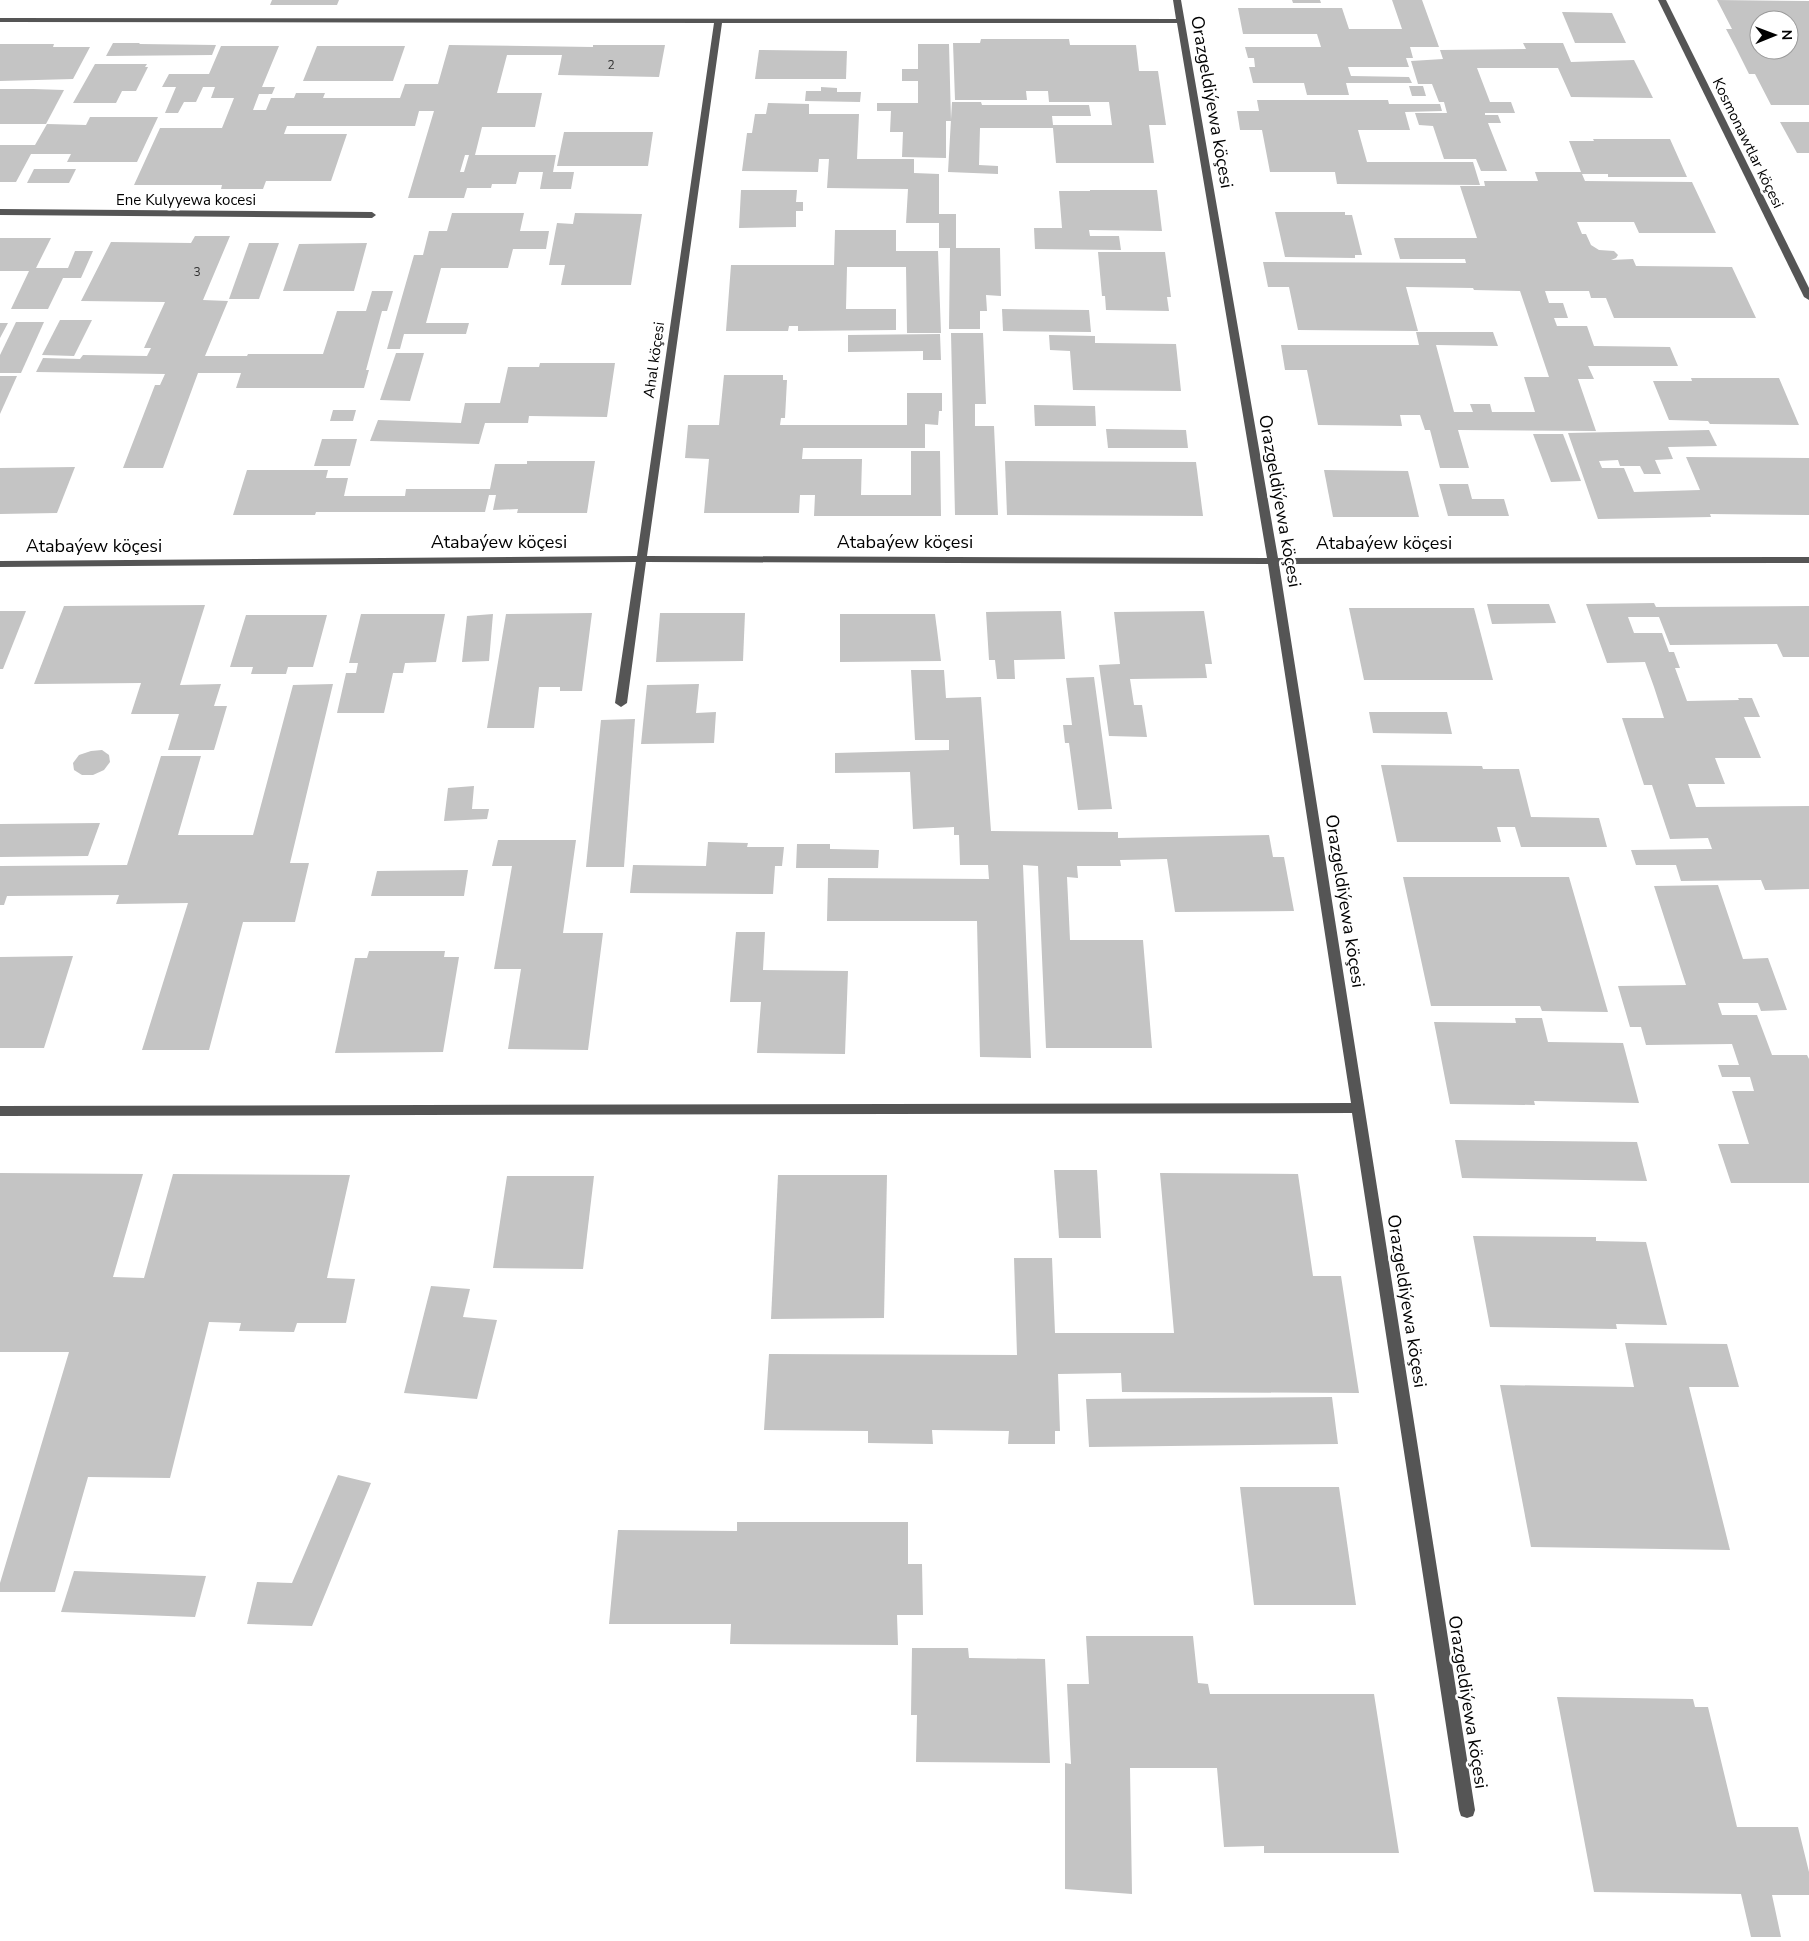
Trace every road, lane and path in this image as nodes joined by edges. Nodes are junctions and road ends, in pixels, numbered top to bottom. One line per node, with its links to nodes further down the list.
1 (1176, 0): 4 (street, Orazgeldiýewa köçesi)
2 (1662, 0): 8 (street, Kosmonawtlar köçesi)
3 (0, 20): 5 (street)
4 (1180, 21): 5 (street); 11 (street, Orazgeldiýewa köçesi)
5 (718, 22): 9 (street, Ahal köçesi)
6 (0, 212): 7 (street, Ene Kulyyewa kocesi)
7 (372, 215)
8 (1809, 297)
9 (641, 559): 11 (street, Atabaýew köçesi); 12 (street, Atabaýew köçesi); 13 (street, Ahal köçesi)
10 (1809, 560): 11 (street, Atabaýew köçesi)
11 (1273, 561): 14 (street, Orazgeldiýewa köçesi)
12 (0, 564)
13 (621, 703)
14 (1360, 1108): 15 (street); 16 (street, Orazgeldiýewa köçesi)
15 (0, 1111)
16 (1467, 1810)

